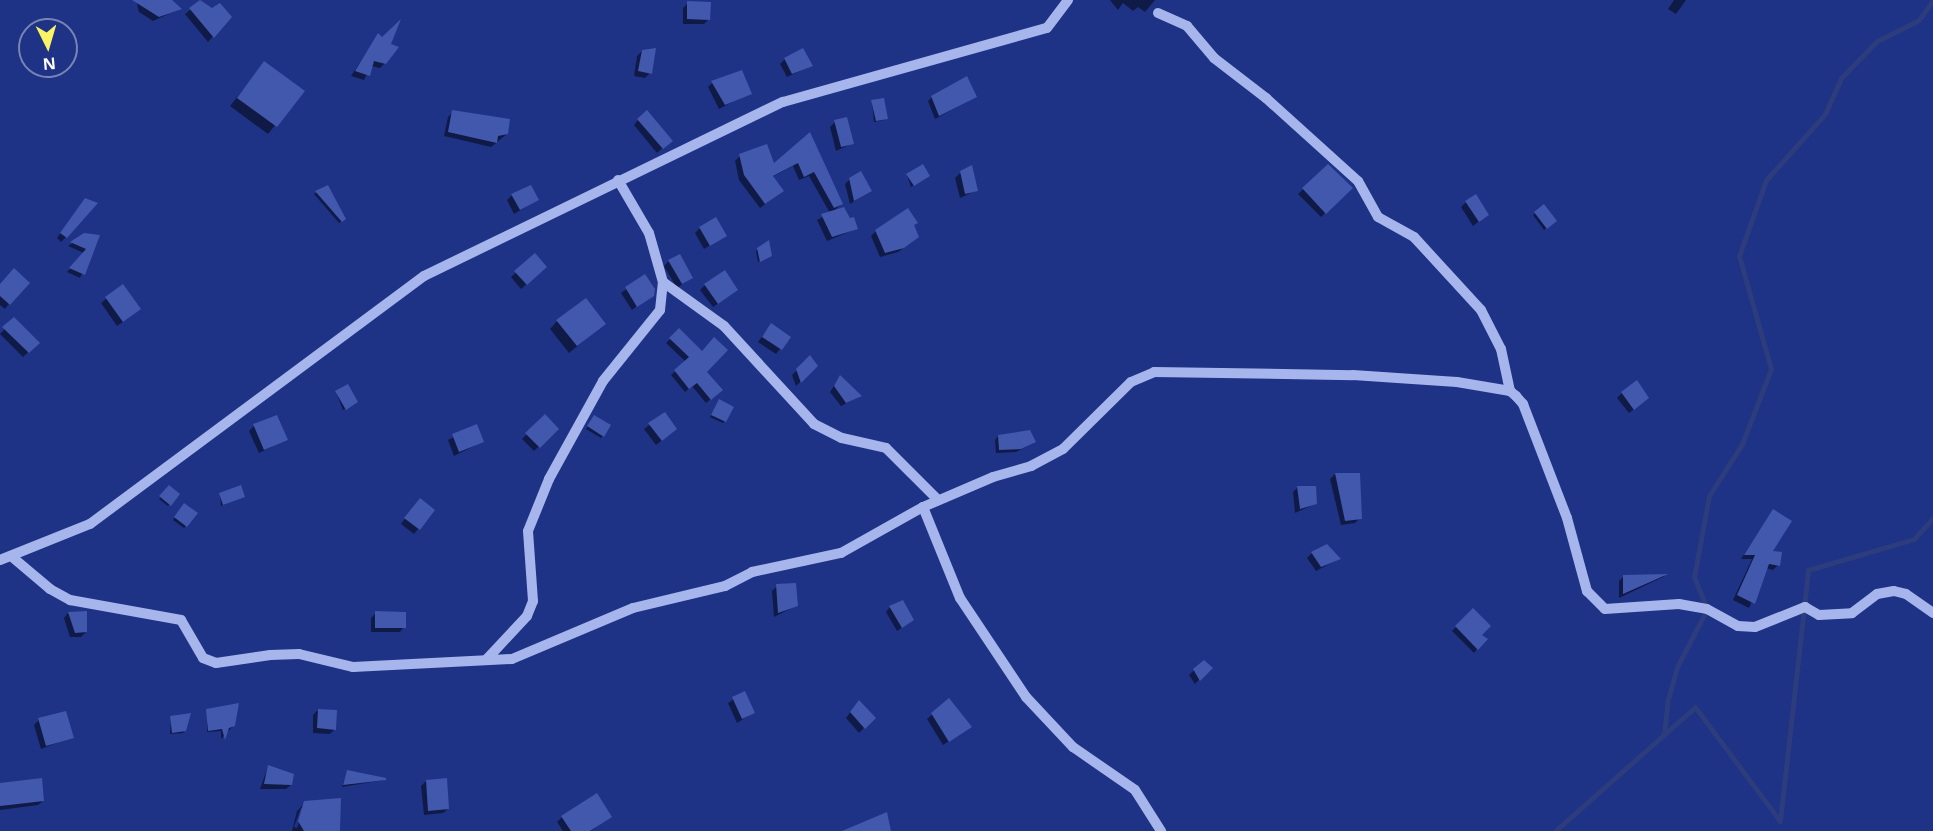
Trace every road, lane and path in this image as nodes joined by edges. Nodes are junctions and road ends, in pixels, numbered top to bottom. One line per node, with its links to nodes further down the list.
1 (1068, 0): 3 (street)
2 (1158, 13): 5 (street)
3 (618, 180): 4 (street); 8 (street)
4 (663, 282): 6 (street); 10 (street)
5 (1510, 391): 6 (street); 9 (street)
6 (938, 500): 7 (street)
7 (923, 507): 10 (street); 11 (street)
8 (5, 558): 10 (street)
9 (1933, 613)
10 (486, 660)
11 (1161, 831)

